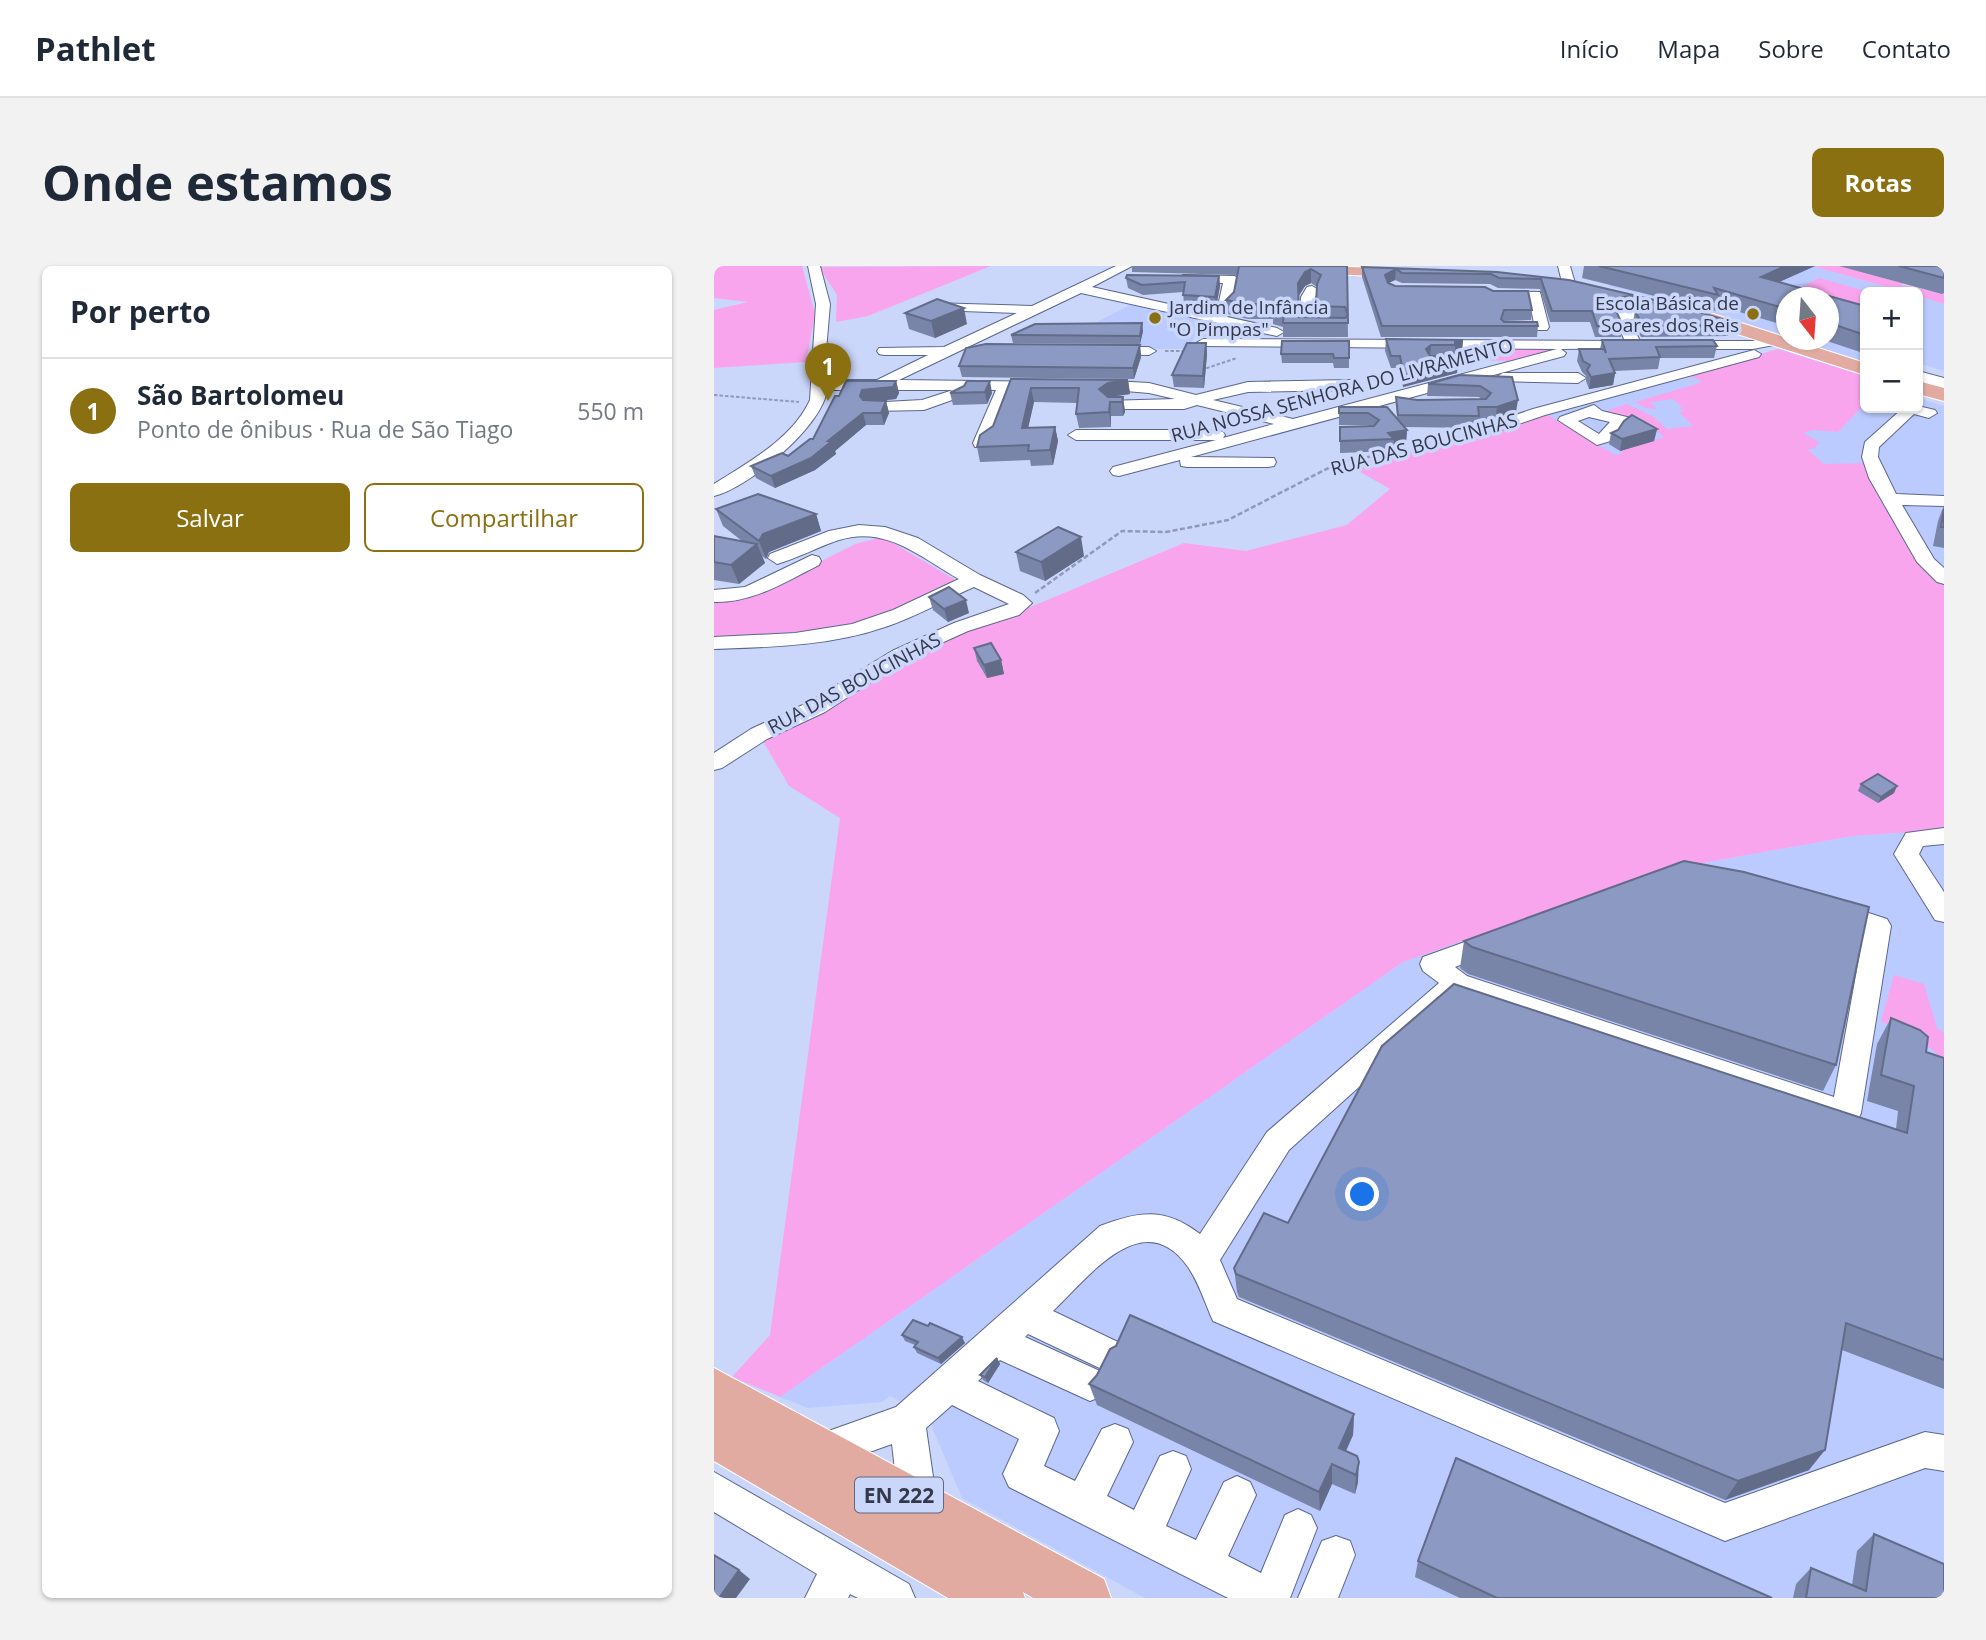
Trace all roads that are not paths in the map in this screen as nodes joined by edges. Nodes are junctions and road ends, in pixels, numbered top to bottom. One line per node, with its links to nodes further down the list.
1 (814, 266): 44 (street)
2 (1126, 266): 8 (street)
3 (1276, 266): 4 (main road)
4 (1397, 269): 6 (main road)
5 (1566, 271): 7 (main road); 11 (main road)
6 (1432, 273)
7 (1519, 277)
8 (1101, 278): 9 (street); 12 (street)
9 (1140, 278)
10 (1166, 278): 17 (street)
11 (1588, 287)
12 (1077, 288): 19 (street); 28 (street)
13 (1312, 290): 20 (street)
14 (1477, 291): 26 (street)
15 (1625, 295): 18 (main road)
16 (936, 306): 19 (street)
17 (1226, 306)
18 (1652, 307): 22 (main road); 27 (street)
19 (1035, 309): 21 (street)
20 (1345, 327)
21 (995, 328): 30 (street); 33 (street)
22 (1776, 339)
23 (1776, 341): 27 (street)
24 (1776, 342): 41 (street, RUA DAS BOUCINHAS)
25 (1203, 343): 28 (street)
26 (1494, 344): 28 (street); 29 (street)
27 (1647, 347): 29 (street)
28 (1325, 348)
29 (1569, 348): 38 (street, RUA NOSSA SENHORA DO LIVRAMENTO)
30 (991, 350)
31 (1809, 350): 39 (main road)
32 (884, 351): 33 (street)
33 (946, 351): 36 (street)
34 (1097, 351): 35 (street)
35 (1149, 351)
36 (922, 363): 45 (street); 48 (street)
37 (1463, 363): 38 (street)
38 (1518, 365): 40 (street, RUA NOSSA SENHORA DO LIVRAMENTO)
39 (1860, 367)
40 (1488, 373): 42 (street); 52 (street, RUA NOSSA SENHORA DO LIVRAMENTO)
41 (1681, 373): 59 (street); 61 (street, RUA DAS BOUCINHAS)
42 (1578, 378)
43 (1923, 378): 51 (street)
44 (821, 385): 48 (street); 70 (street)
45 (937, 385): 48 (street); 49 (street)
46 (1006, 385): 49 (street); 53 (street); 66 (street)
47 (1351, 385): 53 (street)
48 (876, 386)
49 (979, 386): 57 (street)
50 (1923, 388): 51 (main road)
51 (1943, 391): 54 (street)
52 (1396, 397): 56 (street); 60 (street, RUA NOSSA SENHORA DO LIVRAMENTO)
53 (1197, 400): 55 (street); 60 (street)
54 (1923, 402)
55 (1111, 404)
56 (1428, 405)
57 (873, 406)
58 (1923, 411): 71 (street)
59 (1588, 412)
60 (1292, 424): 62 (street, RUA NOSSA SENHORA DO LIVRAMENTO)
61 (1492, 428)
62 (1271, 430): 63 (street); 65 (street, RUA NOSSA SENHORA DO LIVRAMENTO)
63 (1329, 433)
64 (1076, 435): 65 (street)
65 (1244, 438): 67 (street, RUA NOSSA SENHORA DO LIVRAMENTO)
66 (981, 443)
67 (1173, 456): 68 (street); 69 (street, RUA NOSSA SENHORA DO LIVRAMENTO)
68 (1268, 462)
69 (1119, 471)
70 (714, 491)
71 (1890, 499): 72 (street); 75 (street)
72 (1944, 501)
73 (871, 530): 74 (street); 76 (street); 77 (street)
74 (777, 558)
75 (1944, 578)
76 (973, 580): 78 (street); 79 (street)
77 (714, 596)
78 (1022, 603): 80 (street, RUA DAS BOUCINHAS)
79 (714, 643)
80 (714, 763)
81 (1944, 836): 83 (street)
82 (1805, 900): 85 (street)
83 (1944, 913)
84 (1522, 932): 85 (street)
85 (1457, 983): 86 (street)
86 (1203, 1258): 87 (street); 95 (street)
87 (1025, 1315): 88 (street); 88 (street)
88 (996, 1341): 89 (street)
89 (948, 1385): 91 (street); 99 (street)
90 (714, 1391): 94 (main road, EN 222)
91 (907, 1421): 94 (street); 100 (street)
92 (714, 1434): 107 (main road, EN 222)
93 (1115, 1442): 99 (street)
94 (822, 1451): 100 (main road, EN 222)
95 (1944, 1452)
96 (1173, 1469): 102 (street)
97 (714, 1491): 105 (street)
98 (1237, 1495): 104 (street)
99 (1083, 1504): 102 (street)
100 (918, 1505): 108 (main road, EN 222)
101 (1297, 1528): 109 (street)
102 (1143, 1534): 104 (street)
103 (1336, 1555): 110 (street)
104 (1204, 1565): 109 (street)
105 (835, 1583): 106 (street)
106 (895, 1598)
107 (999, 1598)
108 (1085, 1598)
109 (1270, 1598)
110 (1318, 1598)

